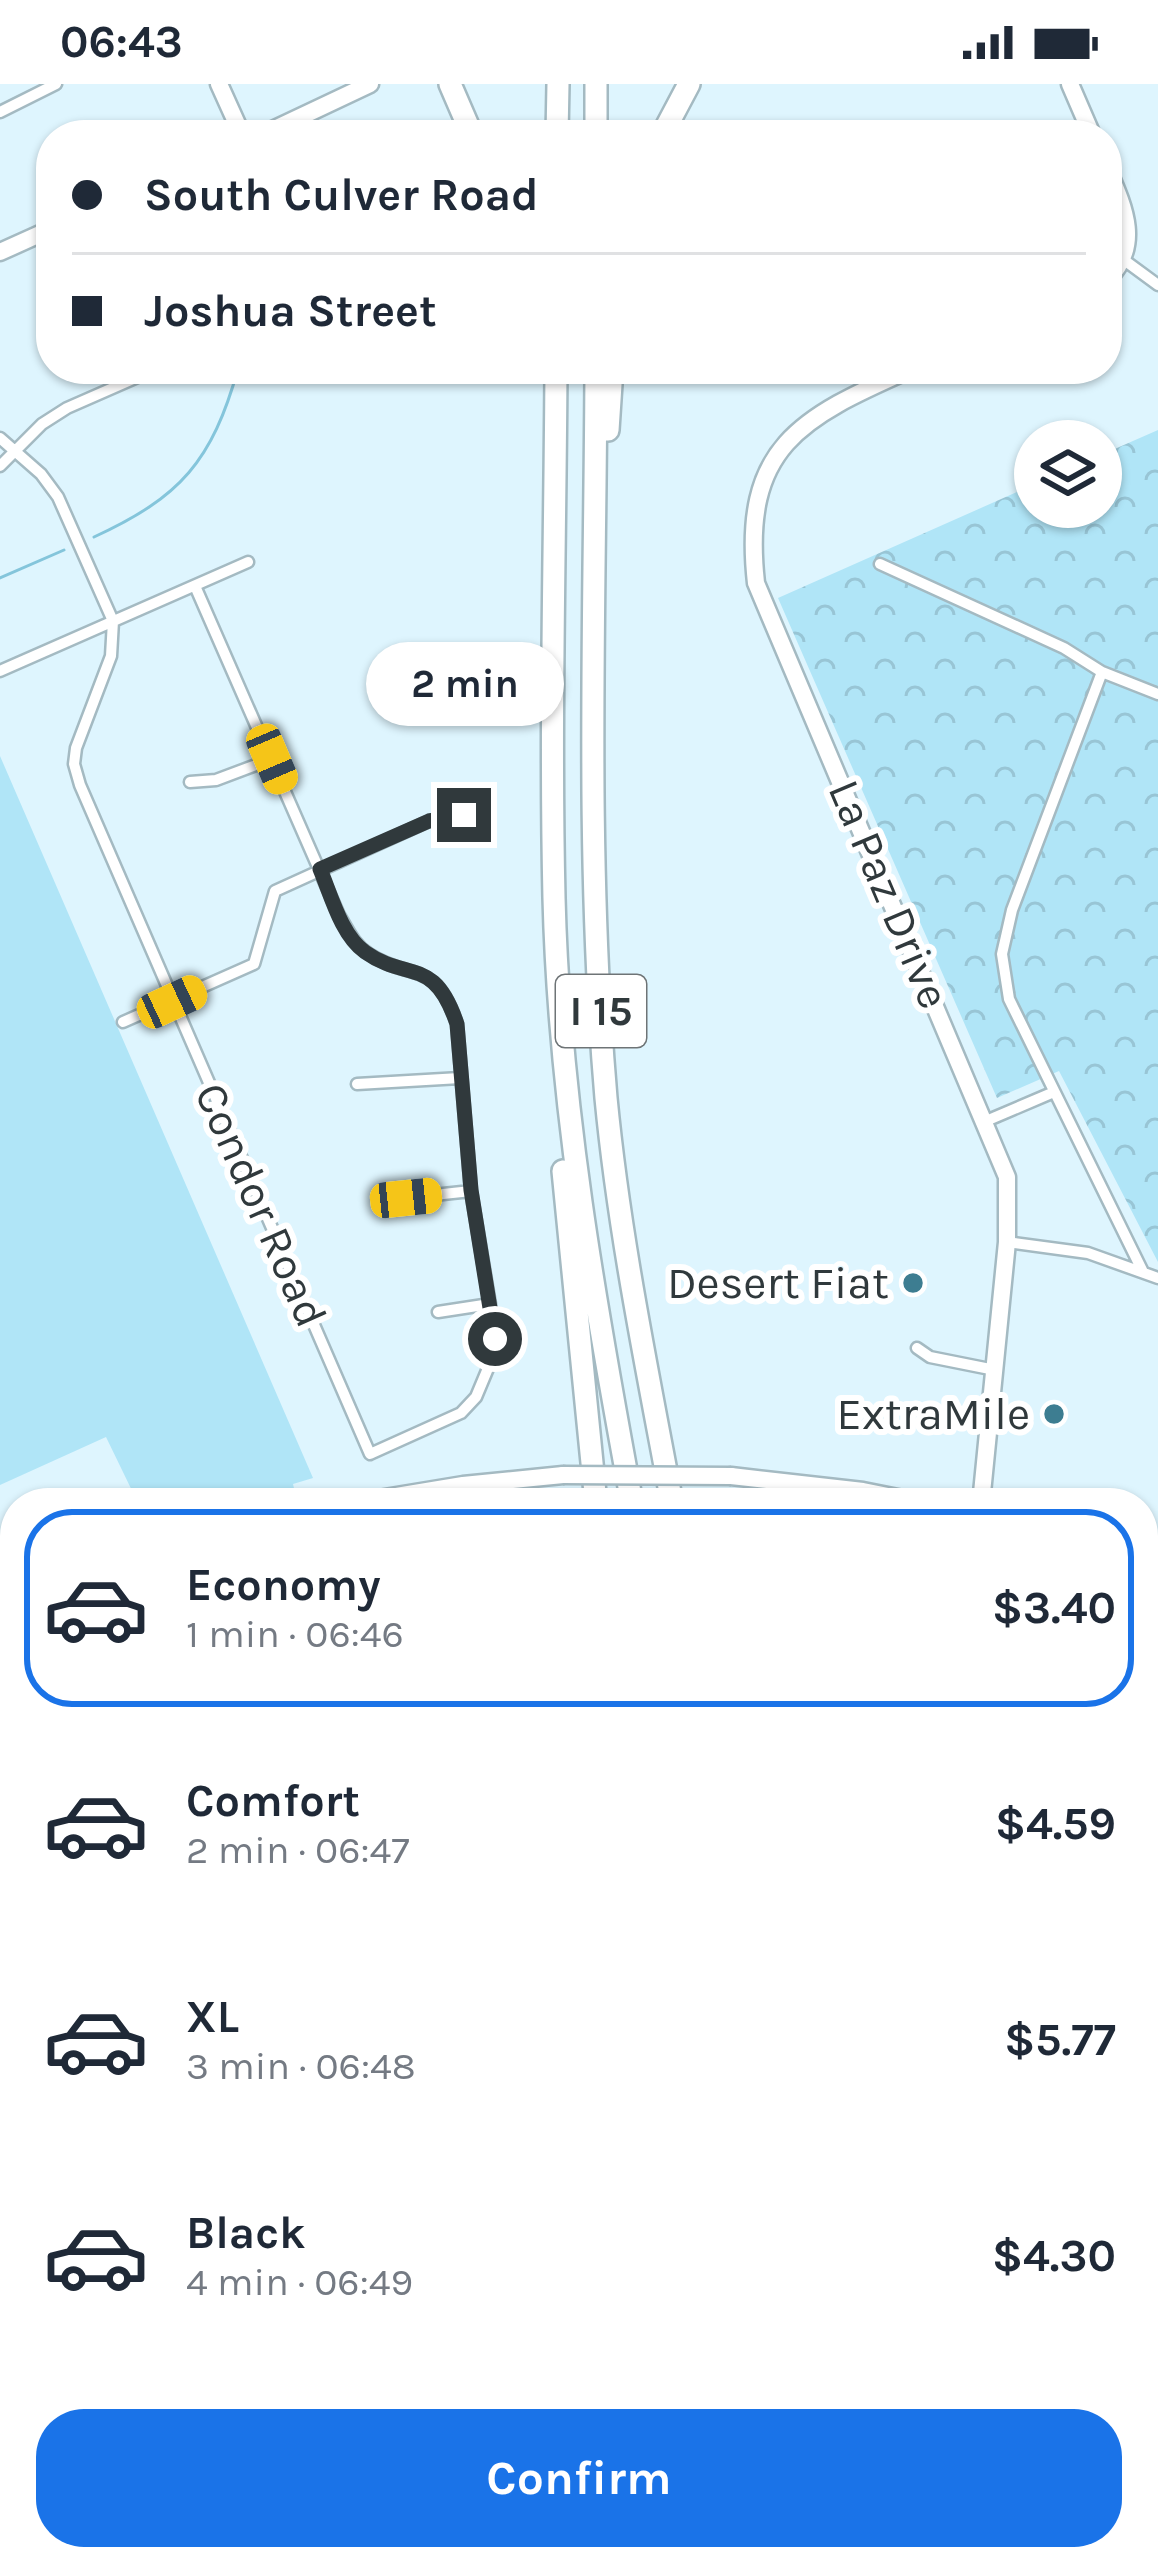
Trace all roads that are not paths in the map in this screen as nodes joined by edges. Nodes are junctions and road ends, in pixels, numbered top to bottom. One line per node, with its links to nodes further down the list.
1 (56, 84): 9 (street)
2 (219, 84): 10 (street)
3 (370, 84): 11 (street)
4 (450, 84): 12 (highway)
5 (558, 84): 13 (highway)
6 (596, 84): 14 (highway)
7 (689, 84): 15 (highway)
8 (1070, 84): 16 (street)
9 (0, 112)
10 (235, 120)
11 (294, 120)
12 (466, 120)
13 (557, 120)
14 (596, 120)
15 (670, 120)
16 (1086, 120)
17 (1122, 205): 20 (street)
18 (36, 236): 19 (street)
19 (0, 252)
20 (1124, 260): 21 (street); 22 (street)
21 (1122, 262)
22 (1158, 285)
23 (122, 384): 31 (street)
24 (547, 384): 30 (highway)
25 (556, 384): 30 (highway, I 15)
26 (596, 384): 36 (highway, I 15)
27 (611, 384): 36 (highway)
28 (876, 384): 51 (street, La Paz Drive)
29 (0, 438): 31 (street)
30 (556, 445): 46 (highway, I 15)
31 (16, 451): 32 (street); 37 (street)
32 (0, 466)
33 (248, 562): 35 (street)
34 (880, 564): 39 (street)
35 (195, 586): 37 (street); 41 (street)
36 (595, 610): 61 (highway, I 15)
37 (112, 621): 38 (street); 45 (street, Condor Road)
38 (0, 671)
39 (1102, 672): 40 (street); 50 (street)
40 (1158, 694)
41 (272, 759): 42 (street); 44 (street)
42 (190, 782)
43 (464, 815): 44 (street)
44 (320, 869): 45 (street); 48 (street)
45 (172, 1002): 47 (street); 57 (street, Condor Road)
46 (561, 1015): 63 (highway); 64 (highway, I 15)
47 (122, 1022)
48 (460, 1078): 49 (street); 52 (street)
49 (358, 1084)
50 (1054, 1091): 51 (street); 55 (street)
51 (986, 1121): 54 (street, La Paz Drive)
52 (471, 1190): 53 (street); 57 (street)
53 (406, 1198)
54 (1007, 1242): 55 (street); 60 (street, La Paz Drive)
55 (1143, 1272): 56 (street)
56 (1158, 1278)
57 (490, 1304): 58 (street)
58 (438, 1312)
59 (917, 1348): 60 (street)
60 (995, 1370): 68 (street, La Paz Drive)
61 (654, 1409): 65 (highway, I 15); 66 (highway)
62 (446, 1488): 67 (street, bridge)
63 (595, 1488)
64 (629, 1488)
65 (669, 1488)
66 (682, 1488)
67 (836, 1488)
68 (983, 1488)

